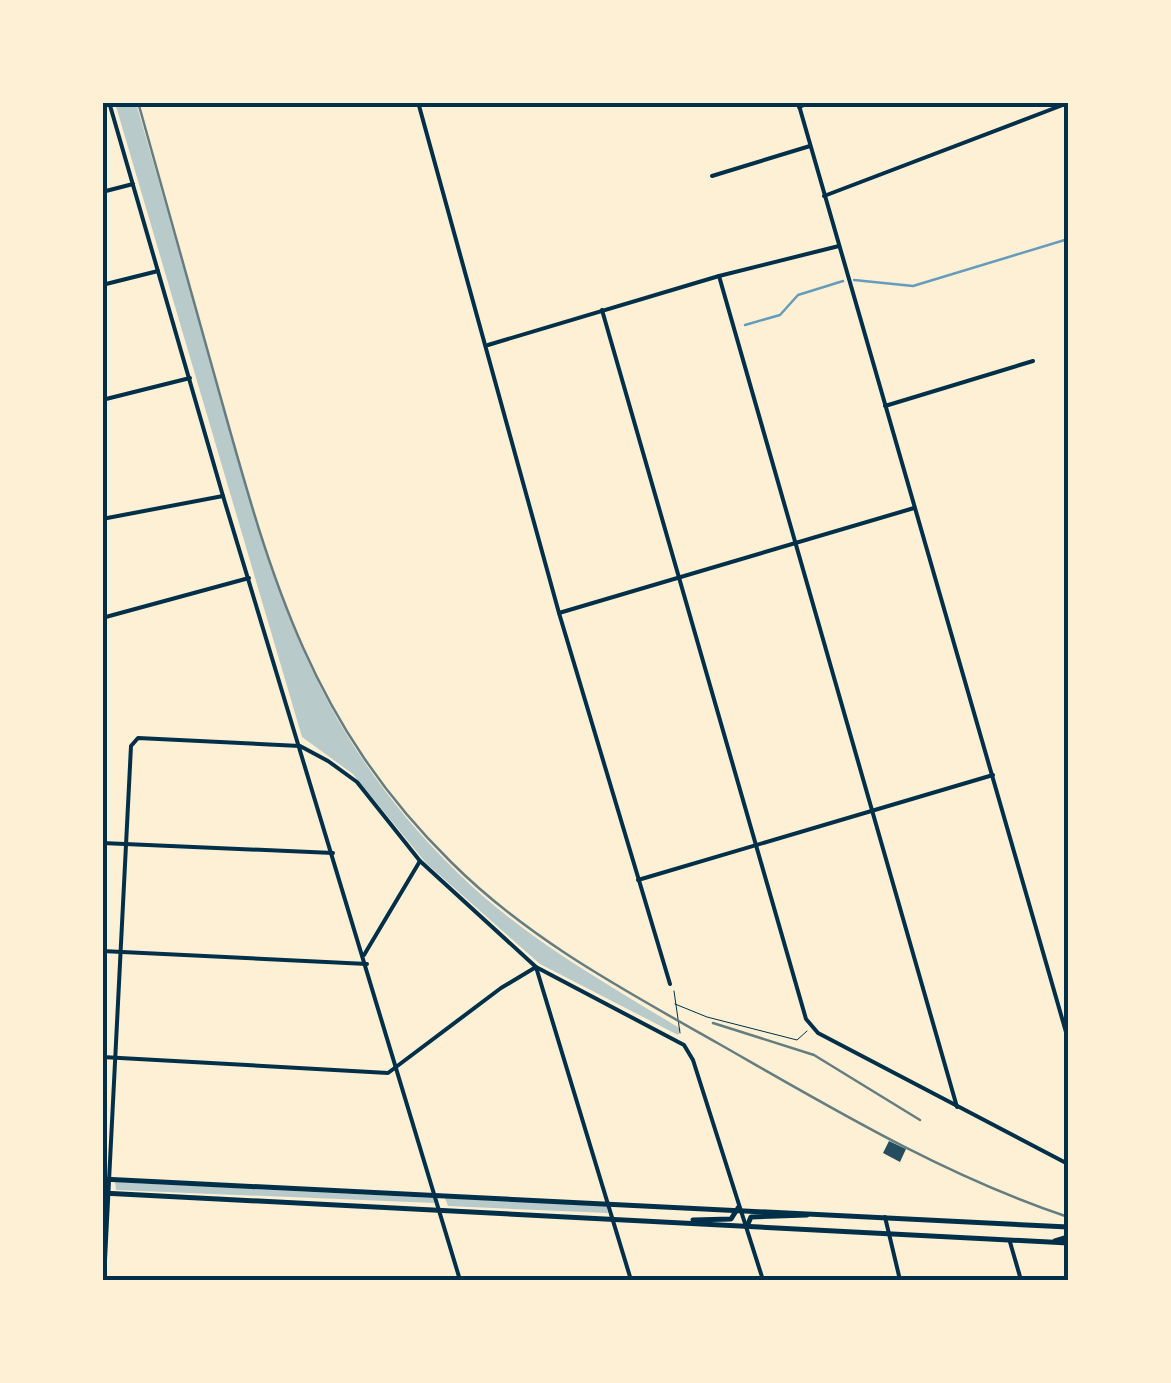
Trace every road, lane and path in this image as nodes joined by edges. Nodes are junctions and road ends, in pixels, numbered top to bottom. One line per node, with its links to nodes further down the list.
1 (109, 102): 8 (street)
2 (418, 102): 16 (street)
3 (812, 102): 5 (street)
4 (1068, 103): 10 (street)
5 (799, 104): 6 (street)
6 (810, 146): 7 (street); 10 (street)
7 (712, 176)
8 (133, 184): 9 (street); 12 (street)
9 (102, 192)
10 (824, 196): 11 (street)
11 (839, 246): 13 (street); 20 (street)
12 (158, 270): 14 (street); 18 (street)
13 (719, 276): 15 (street); 24 (street)
14 (102, 285)
15 (602, 310): 16 (street); 26 (street)
16 (486, 345): 27 (street)
17 (1033, 361): 20 (street)
18 (190, 378): 19 (street); 21 (street)
19 (102, 400)
20 (884, 406): 22 (street)
21 (222, 496): 23 (street); 25 (street)
22 (914, 508): 24 (street); 30 (street)
23 (102, 520)
24 (796, 543): 26 (street); 31 (street)
25 (248, 578): 28 (street); 29 (street)
26 (679, 578): 27 (street); 34 (street)
27 (559, 613): 37 (street)
28 (102, 618)
29 (300, 746): 33 (street); 35 (street); 36 (street)
30 (993, 775): 31 (street); 46 (street)
31 (873, 810): 34 (street); 51 (street)
32 (102, 843): 33 (street)
33 (126, 844): 35 (street); 39 (street)
34 (757, 846): 37 (street); 45 (street)
35 (333, 853): 40 (street)
36 (420, 861): 40 (street); 42 (street)
37 (638, 880): 43 (street)
38 (102, 952): 39 (street)
39 (120, 952): 41 (street); 49 (street)
40 (364, 955): 41 (street)
41 (366, 964): 50 (street)
42 (536, 967): 47 (street); 50 (street); 56 (street)
43 (670, 984): 44 (path)
44 (675, 1004): 45 (path); 47 (path)
45 (811, 1027): 51 (street)
46 (1068, 1039)
47 (676, 1040): 57 (street)
48 (102, 1058): 49 (street)
49 (115, 1058): 50 (street); 53 (street)
50 (398, 1068): 55 (street)
51 (957, 1107): 52 (street)
52 (1068, 1164)
53 (106, 1179): 54 (street); 55 (main road)
54 (105, 1193): 58 (main road); 68 (street)
55 (436, 1195): 56 (main road); 58 (street)
56 (606, 1202): 57 (main road); 61 (street)
57 (738, 1208): 59 (main road); 62 (main road); 63 (street)
58 (440, 1210): 61 (main road); 69 (street)
59 (811, 1213): 60 (main road); 63 (main road)
60 (885, 1216): 64 (main road); 65 (street)
61 (611, 1218): 62 (main road); 70 (street)
62 (688, 1222): 63 (main road)
63 (747, 1226): 65 (main road); 71 (street)
64 (1068, 1226)
65 (885, 1232): 66 (main road); 72 (street)
66 (1009, 1240): 67 (main road); 73 (street)
67 (1068, 1240)
68 (104, 1280)
69 (460, 1280)
70 (631, 1280)
71 (763, 1280)
72 (900, 1280)
73 (1021, 1280)

